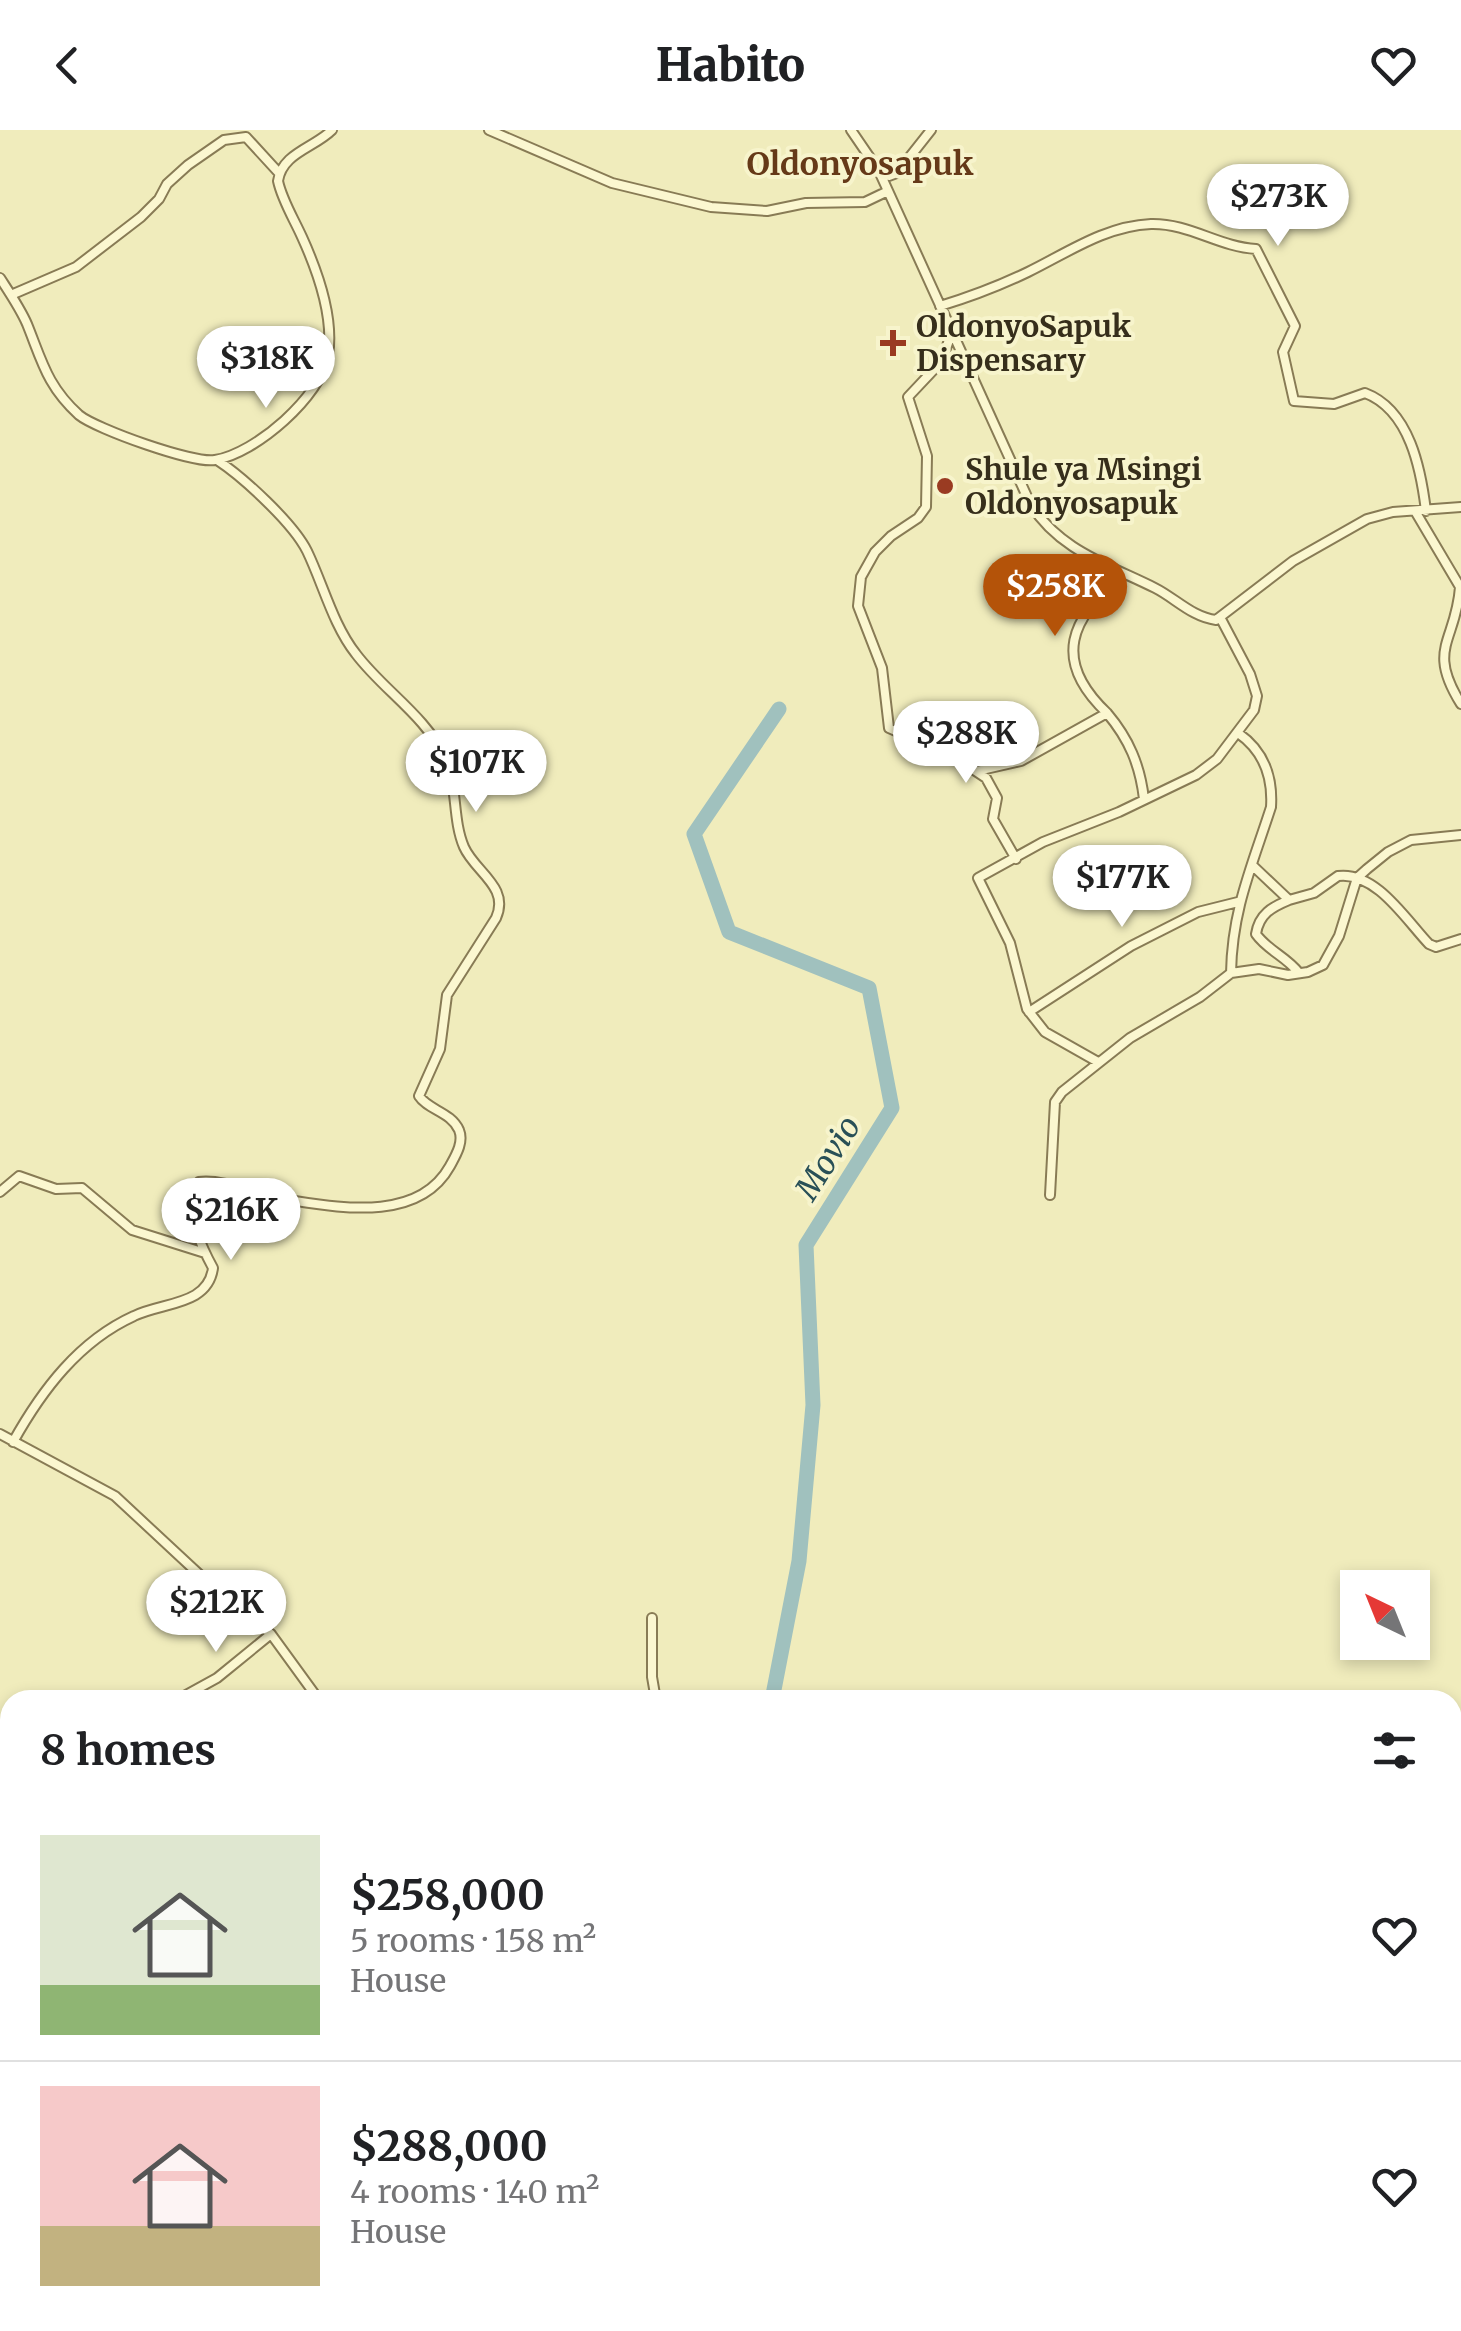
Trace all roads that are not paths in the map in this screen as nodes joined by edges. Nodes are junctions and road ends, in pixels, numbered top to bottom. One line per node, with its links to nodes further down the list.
1 (332, 130): 6 (street)
2 (490, 130): 7 (street)
3 (852, 130): 5 (street)
4 (932, 130): 5 (street)
5 (879, 172): 7 (street)
6 (279, 173): 9 (street); 12 (street)
7 (888, 191): 10 (street)
8 (0, 278): 9 (street)
9 (11, 295): 12 (street)
10 (940, 306): 11 (street); 15 (street)
11 (952, 332): 16 (street); 22 (street)
12 (217, 460): 37 (street)
13 (1461, 507): 15 (street)
14 (1415, 511): 15 (street); 17 (street); 18 (street)
15 (1426, 511)
16 (1122, 574): 18 (street); 20 (street)
17 (1461, 587): 19 (street)
18 (1220, 619): 21 (street)
19 (1461, 704)
20 (1106, 712): 22 (street); 23 (street)
21 (1238, 732): 23 (street); 26 (street)
22 (977, 771): 25 (street)
23 (1144, 799): 25 (street)
24 (1461, 836): 27 (street)
25 (1016, 859): 33 (street)
26 (1252, 865): 28 (street); 29 (street)
27 (1357, 878): 28 (street); 30 (street); 32 (street)
28 (1290, 900): 32 (street)
29 (1238, 902): 31 (street); 33 (street)
30 (1461, 940)
31 (1231, 973): 32 (street); 34 (street)
32 (1299, 974)
33 (1029, 1012): 34 (street)
34 (1098, 1062): 36 (street)
35 (0, 1192): 37 (street)
36 (1050, 1195)
37 (205, 1252): 39 (street)
38 (0, 1434): 39 (street)
39 (13, 1442): 41 (street)
40 (652, 1618): 44 (street)
41 (271, 1634): 42 (street); 43 (street)
42 (195, 1690)
43 (312, 1690)
44 (654, 1690)

